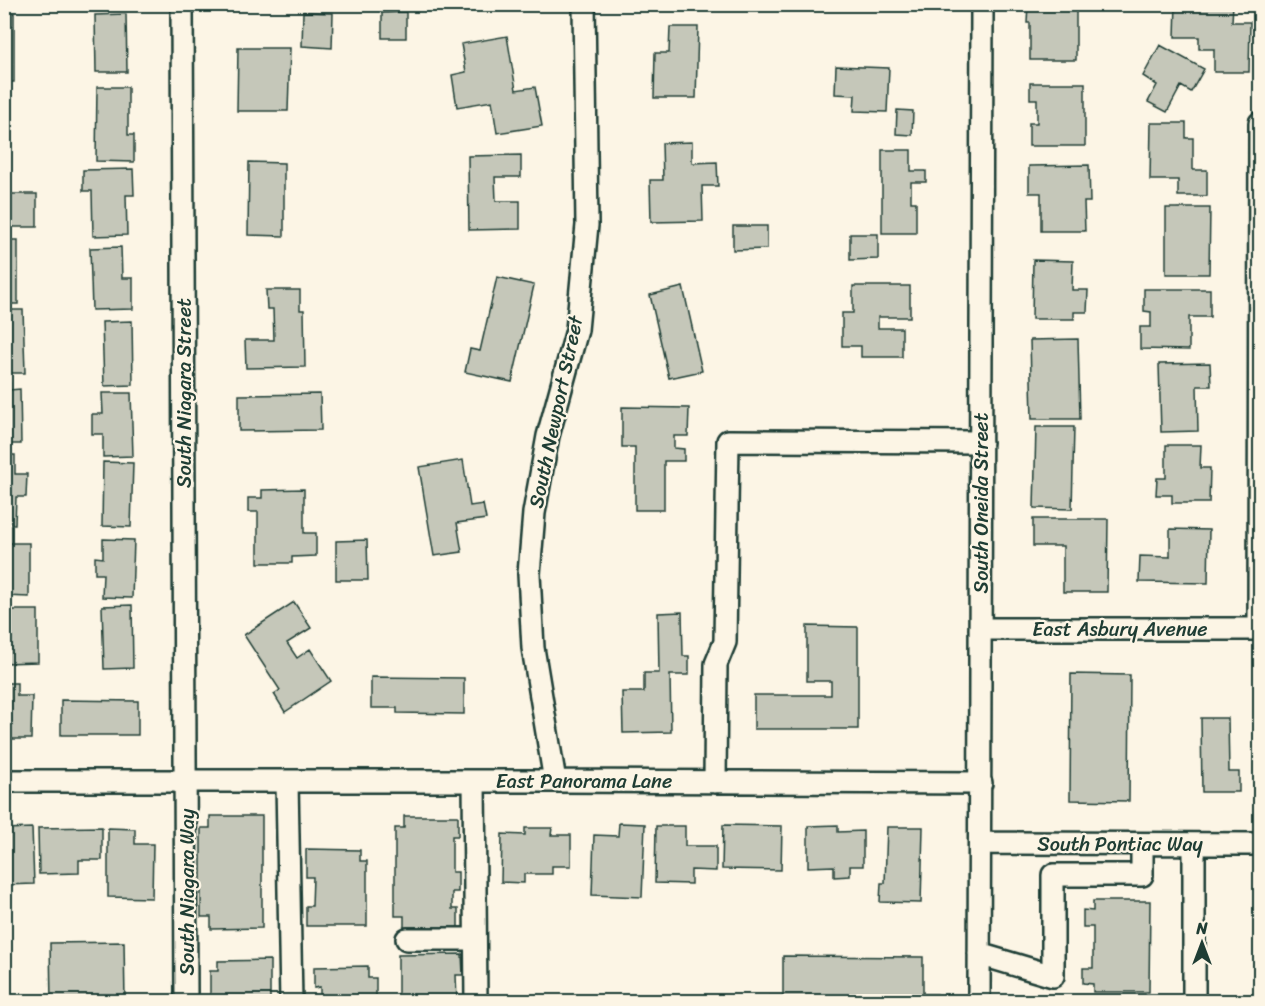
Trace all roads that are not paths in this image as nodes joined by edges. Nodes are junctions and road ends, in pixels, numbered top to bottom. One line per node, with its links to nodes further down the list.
1 (182, 4): 11 (street, South Niagara Street)
2 (584, 4): 10 (street, South Newport Street)
3 (982, 4): 5 (street, South Oneida Street)
4 (1260, 123): 7 (street)
5 (981, 442): 6 (street, South Oneida Street); 13 (street)
6 (980, 629): 7 (street, East Asbury Avenue); 14 (street, South Oneida Street)
7 (1260, 629)
8 (4, 781): 11 (street)
9 (474, 781): 10 (street, East Panorama Lane); 12 (street, East Panorama Lane); 20 (street)
10 (555, 781): 13 (street, East Panorama Lane)
11 (187, 782): 12 (street, East Panorama Lane); 22 (street, South Niagara Way)
12 (287, 782): 23 (street)
13 (715, 782): 14 (street, East Panorama Lane)
14 (981, 783): 15 (street, South Oneida Street)
15 (980, 843): 16 (street, South Pontiac Way); 21 (street, South Oneida Street)
16 (1142, 844): 17 (street, South Pontiac Way); 21 (street)
17 (1194, 844): 18 (street, South Pontiac Way); 26 (street)
18 (1260, 844)
19 (407, 939): 20 (street)
20 (475, 939): 24 (street)
21 (979, 954): 25 (street, South Oneida Street)
22 (186, 1002)
23 (291, 1002)
24 (476, 1002)
25 (979, 1002)
26 (1194, 1002)

